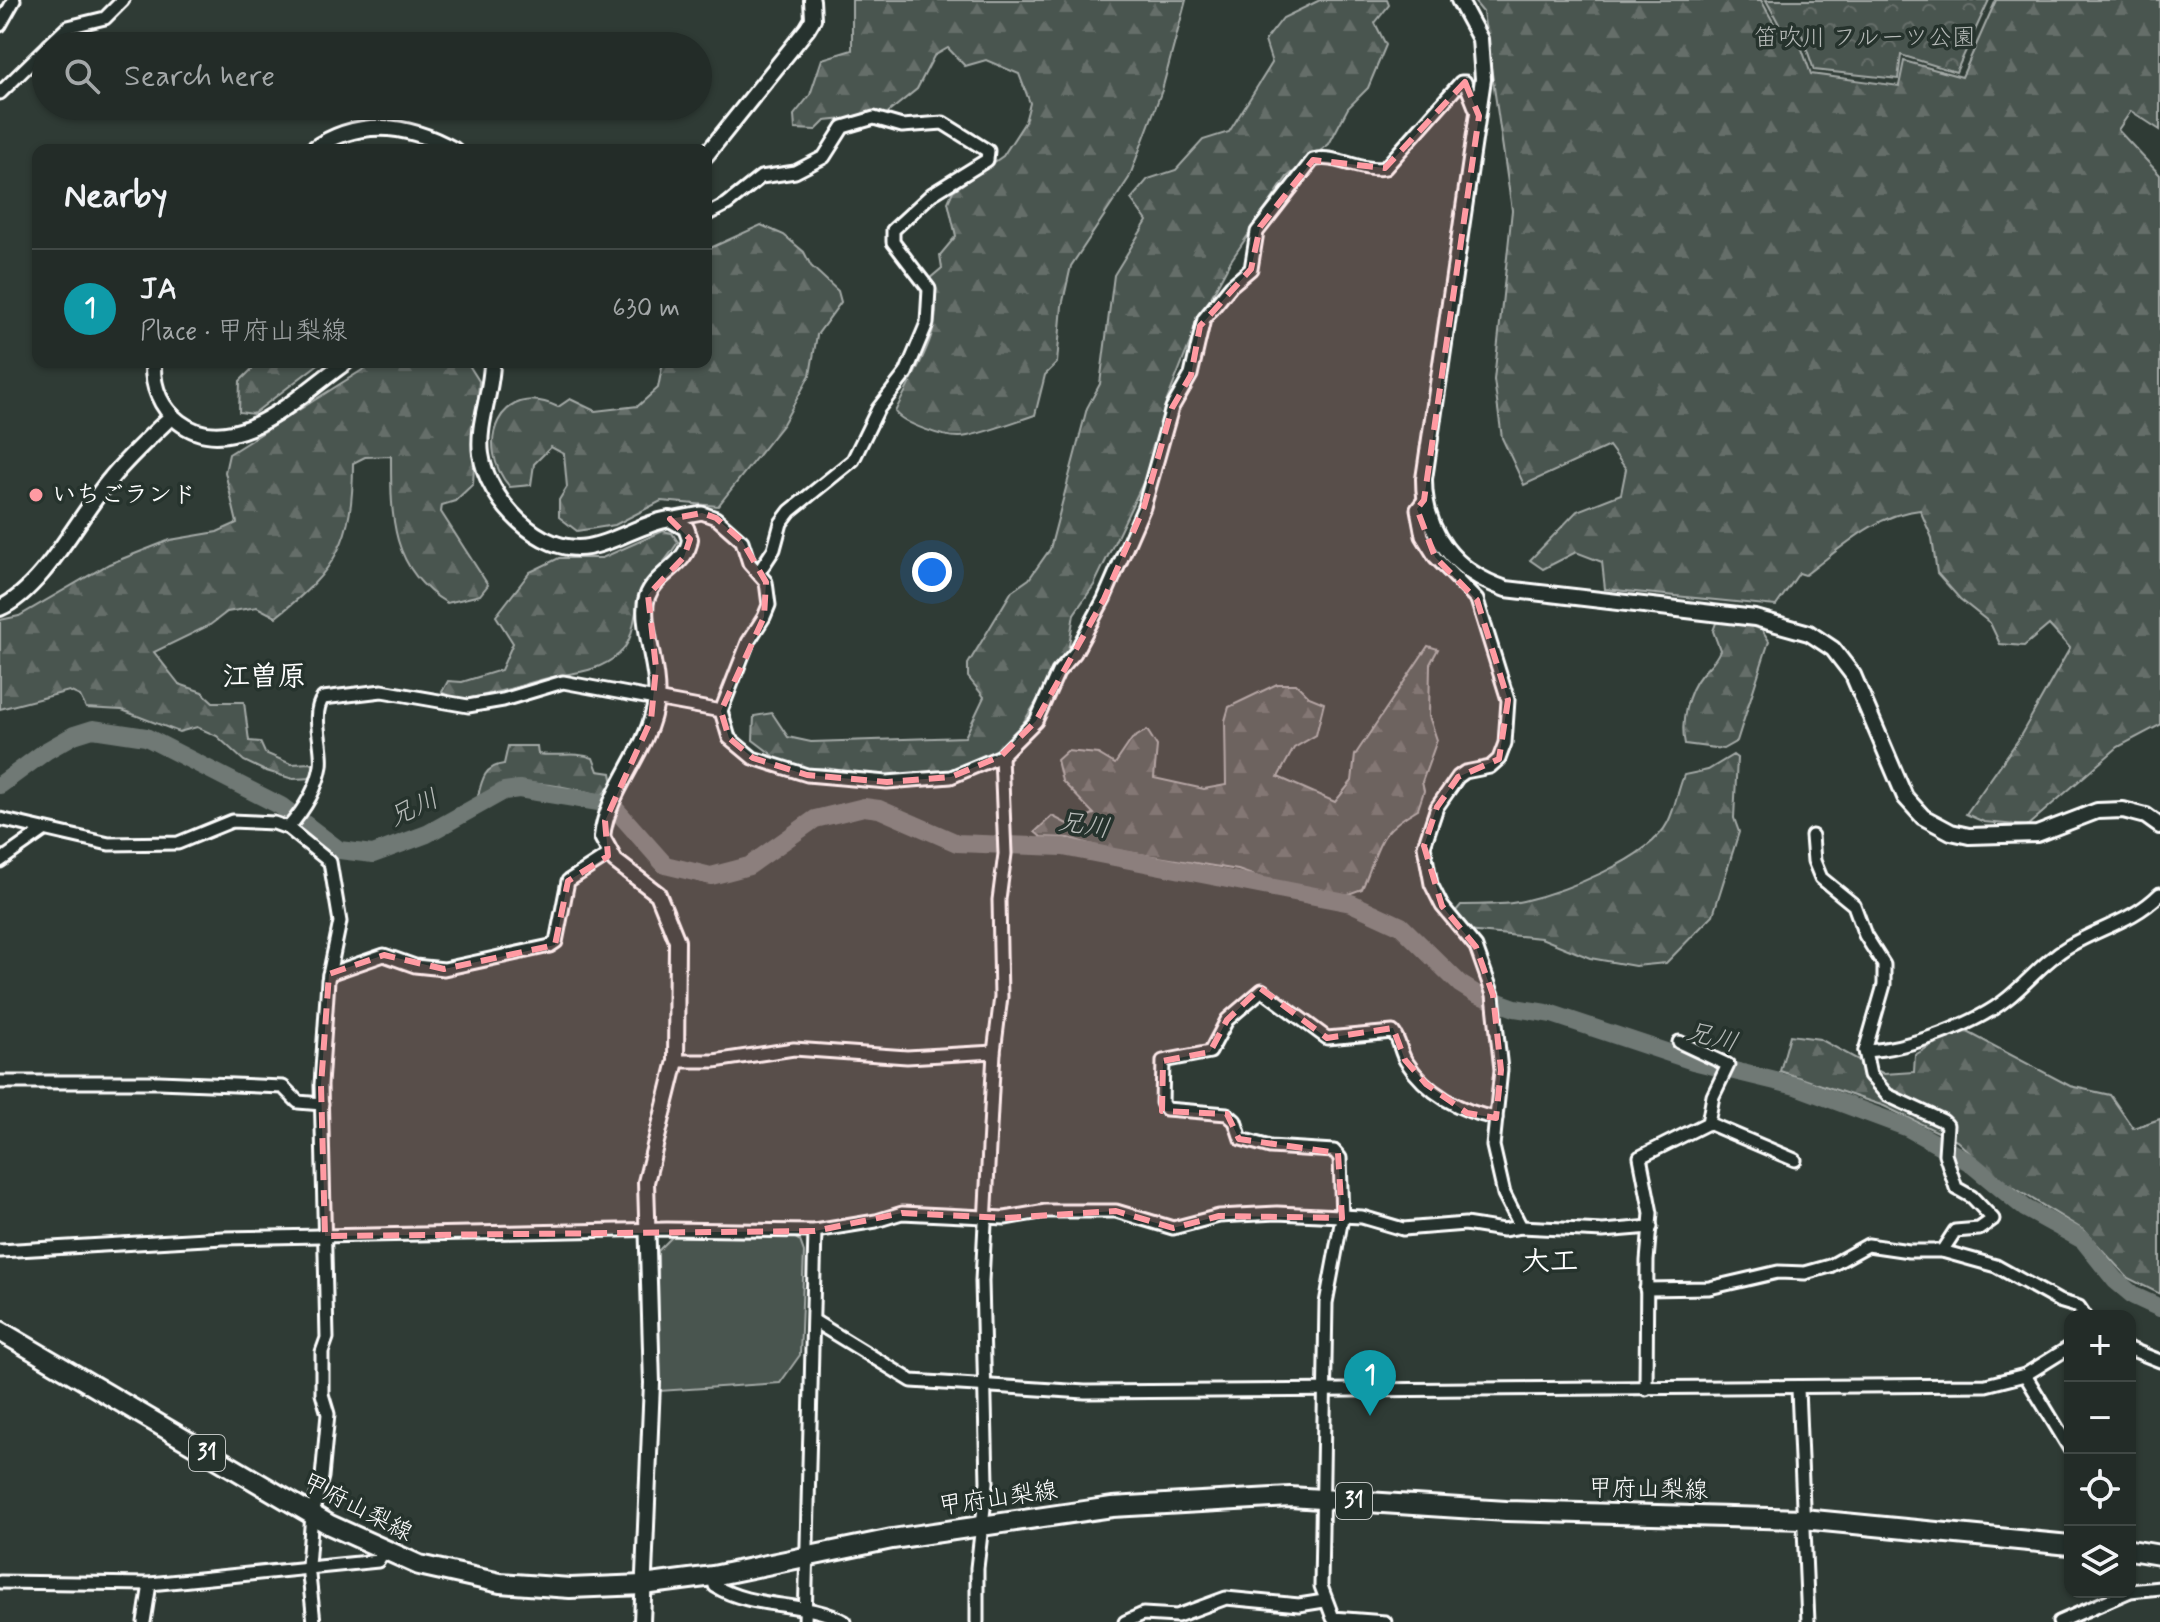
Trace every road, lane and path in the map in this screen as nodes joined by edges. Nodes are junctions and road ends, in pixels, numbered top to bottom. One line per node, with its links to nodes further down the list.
1 (14, 0): 5 (street)
2 (123, 0): 6 (street)
3 (812, 0): 12 (street)
4 (1459, 0): 9 (street)
5 (0, 25)
6 (63, 32)
7 (32, 62): 8 (street)
8 (0, 93)
9 (1479, 116): 18 (street); 24 (street)
10 (321, 144): 11 (street)
11 (441, 144)
12 (712, 148)
13 (712, 212): 20 (street)
14 (154, 368): 17 (street)
15 (337, 368): 17 (street)
16 (491, 368): 19 (street)
17 (172, 416): 21 (street)
18 (1424, 500): 27 (street); 40 (street)
19 (670, 519): 20 (street); 22 (street)
20 (759, 572): 23 (street)
21 (0, 608)
22 (656, 700): 23 (street); 26 (street); 30 (street)
23 (721, 711): 24 (street)
24 (1001, 756): 36 (street)
25 (0, 819): 28 (street)
26 (290, 825): 28 (street); 33 (street)
27 (2160, 826)
28 (44, 830): 31 (street)
29 (1812, 836): 35 (street)
30 (610, 854): 33 (street); 37 (street)
31 (0, 861)
32 (2160, 894): 35 (street)
33 (329, 974): 39 (street)
34 (1679, 1042): 41 (street)
35 (1865, 1051): 51 (street)
36 (994, 1052): 37 (street); 43 (street)
37 (676, 1061): 48 (street)
38 (0, 1082): 39 (street)
39 (322, 1104): 49 (street)
40 (1496, 1118): 44 (street); 45 (street)
41 (1708, 1123): 42 (street); 46 (street)
42 (1795, 1160)
43 (986, 1218): 44 (street); 47 (street); 60 (street)
44 (1342, 1218): 45 (street); 63 (street)
45 (1521, 1227): 46 (street)
46 (1651, 1227): 52 (street)
47 (815, 1231): 48 (street); 54 (street)
48 (647, 1232): 49 (street); 78 (street)
49 (325, 1236): 50 (street); 66 (street)
50 (0, 1251)
51 (1942, 1251): 52 (street); 53 (street)
52 (1646, 1289): 61 (street)
53 (2081, 1310)
54 (814, 1321): 60 (street); 73 (street)
55 (0, 1331): 66 (main road, 甲府山梨線 / 31)
56 (2064, 1348): 59 (street)
57 (2136, 1351): 58 (street)
58 (2160, 1361)
59 (2025, 1375): 62 (street); 64 (street)
60 (985, 1385): 63 (street); 68 (street)
61 (1646, 1389): 62 (street); 63 (street)
62 (1798, 1389): 67 (street)
63 (1323, 1391): 65 (street)
64 (2064, 1439)
65 (1322, 1500): 67 (main road, 甲府山梨線 / 31); 68 (main road, 甲府山梨線 / 31); 82 (street)
66 (312, 1514): 70 (main road, 甲府山梨線 / 31); 74 (street)
67 (1803, 1519): 69 (main road, 甲府山梨線 / 31); 92 (street)
68 (980, 1525): 73 (main road, 甲府山梨線 / 31); 89 (street)
69 (2064, 1544)
70 (384, 1551): 74 (street); 78 (main road, 甲府山梨線 / 31)
71 (2136, 1551): 72 (main road)
72 (2160, 1555)
73 (808, 1556): 75 (main road, 甲府山梨線 / 31); 83 (street)
74 (308, 1566): 77 (street); 86 (street)
75 (713, 1576): 78 (main road, 甲府山梨線 / 31); 83 (street)
76 (0, 1582): 77 (street)
77 (150, 1584): 85 (street)
78 (643, 1585): 87 (street)
79 (2160, 1588): 80 (street)
80 (2136, 1591)
81 (2115, 1598): 93 (street)
82 (1324, 1601): 84 (street); 90 (street)
83 (806, 1617): 88 (street)
84 (1330, 1620): 91 (street)
85 (144, 1622)
86 (314, 1622)
87 (642, 1622)
88 (845, 1622)
89 (977, 1622)
90 (1125, 1622)
91 (1385, 1622)
92 (1808, 1622)
93 (2059, 1622)

